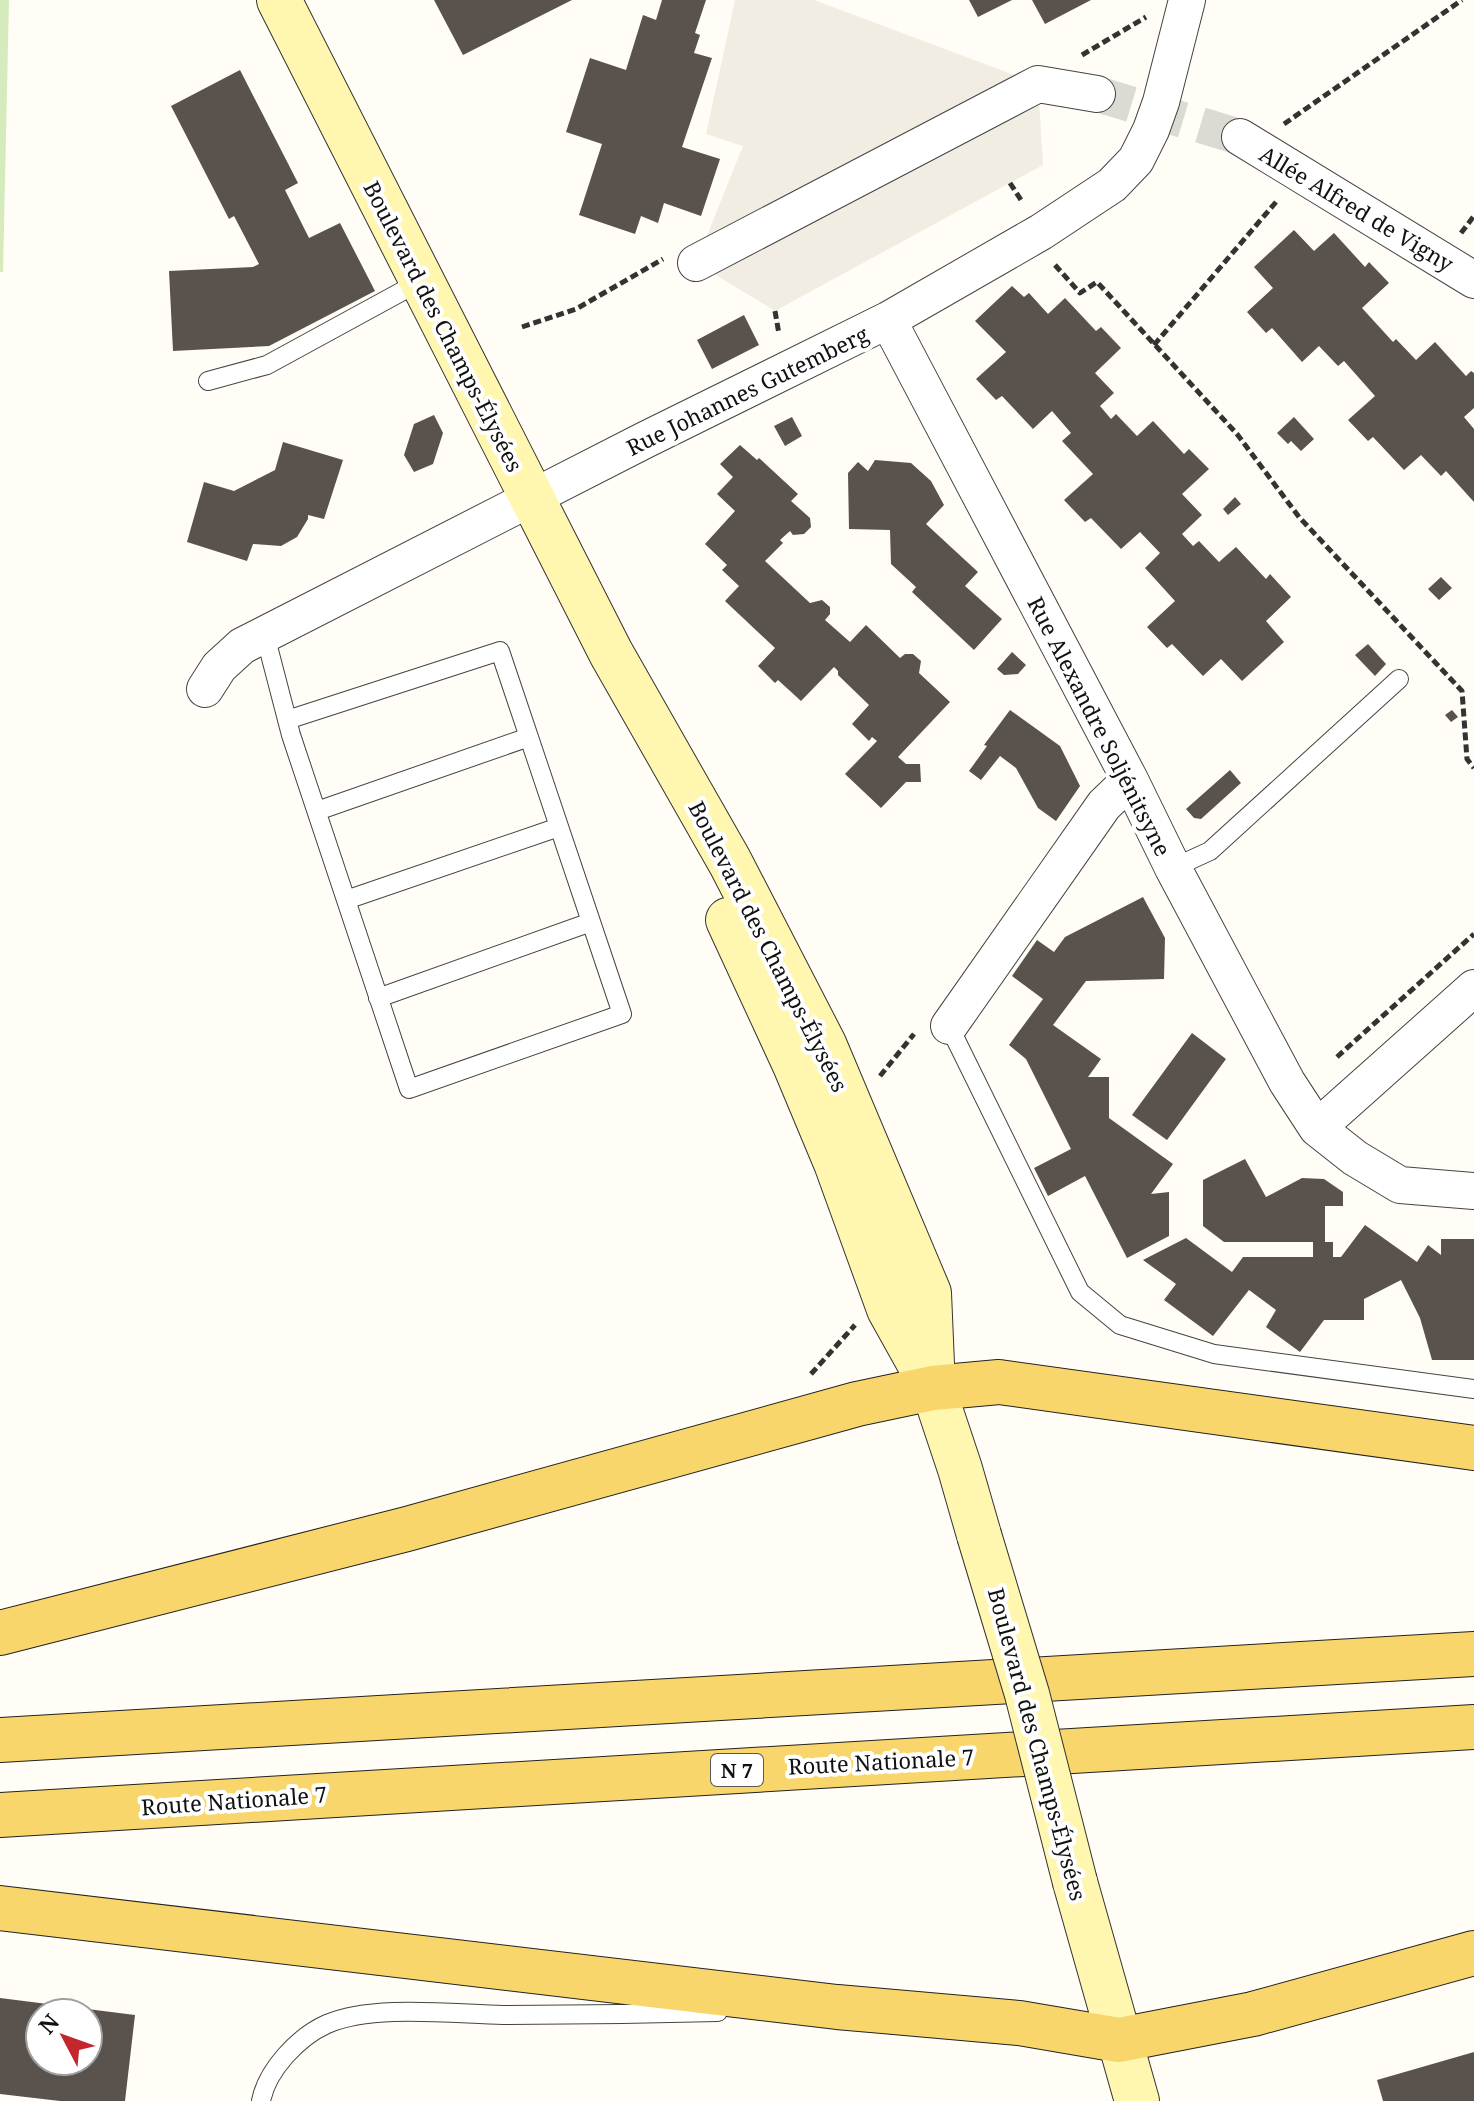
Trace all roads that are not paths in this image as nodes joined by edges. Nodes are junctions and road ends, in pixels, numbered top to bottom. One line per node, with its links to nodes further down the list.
1 (279, 0): 7 (street, Boulevard des Champs-Élysées)
2 (1187, 0): 8 (street, Rue Johannes Gutemberg)
3 (1097, 94): 5 (street)
4 (1247, 141): 6 (street, Allée Alfred de Vigny)
5 (696, 263)
6 (1474, 280)
7 (421, 281): 9 (lane); 10 (street, Boulevard des Champs-Élysées)
8 (888, 320): 10 (street, Rue Johannes Gutemberg); 17 (street, Rue Alexandre Soljénitsyne)
9 (208, 381)
10 (533, 498): 11 (street, Rue Johannes Gutemberg); 12 (street, Boulevard des Champs-Élysées)
11 (265, 635): 14 (street, Rue Johannes Gutemberg); 15 (lane)
12 (611, 653): 28 (street, Boulevard des Champs-Élysées); 28 (street, Boulevard des Champs-Élysées)
13 (1399, 679): 20 (lane)
14 (205, 689)
15 (287, 720): 16 (lane); 18 (lane)
16 (529, 737): 18 (lane); 19 (lane)
17 (1130, 780): 20 (street, Rue Alexandre Soljénitsyne); 25 (street)
18 (317, 811): 21 (lane)
19 (559, 827): 21 (lane); 22 (lane)
20 (1173, 868): 26 (street, Rue Alexandre Soljénitsyne)
21 (346, 900): 24 (lane)
22 (591, 922): 24 (lane); 24 (lane)
23 (1474, 988): 26 (street)
24 (378, 998)
25 (949, 1026): 29 (lane)
26 (1317, 1128): 27 (street, Rue Alexandre Soljénitsyne)
27 (1474, 1191)
28 (933, 1388): 30 (main road); 31 (main road); 39 (street, Boulevard des Champs-Élysées, bridge)
29 (1474, 1389)
30 (1474, 1448)
31 (0, 1633)
32 (1474, 1654): 34 (main road)
33 (1474, 1727): 35 (main road, Route Nationale 7 / N 7)
34 (0, 1740)
35 (0, 1815)
36 (0, 1908): 38 (main road)
37 (1474, 1953): 39 (main road)
38 (837, 2007): 39 (main road); 40 (lane)
39 (1119, 2040): 41 (street, Boulevard des Champs-Élysées)
40 (261, 2101)
41 (1137, 2101)

